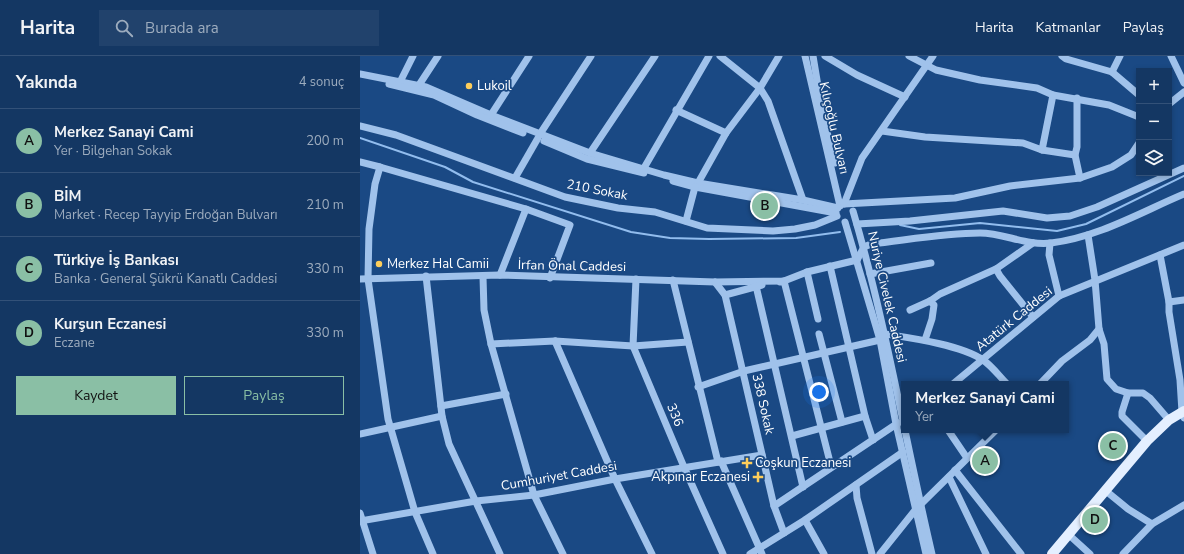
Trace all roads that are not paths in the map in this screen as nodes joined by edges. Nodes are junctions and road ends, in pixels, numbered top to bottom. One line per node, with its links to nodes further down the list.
1 (413, 56): 21 (street)
2 (438, 56): 23 (street)
3 (529, 56): 32 (street)
4 (591, 56): 37 (street)
5 (655, 56): 40 (street)
6 (709, 56): 31 (street)
7 (720, 56): 24 (street)
8 (779, 56): 24 (street)
9 (805, 56): 52 (street, Kılıçoğlu Bulvarı)
10 (813, 56): 52 (street, Kılıçoğlu Bulvarı)
11 (825, 56): 28 (street)
12 (909, 56): 17 (street)
13 (933, 56): 17 (street)
14 (1062, 56): 18 (street)
15 (1120, 56): 18 (street)
16 (1171, 56): 22 (street)
17 (926, 65): 27 (street); 28 (street)
18 (1112, 72): 25 (street)
19 (360, 74): 21 (street)
20 (360, 78): 37 (street)
21 (400, 82): 23 (street)
22 (1184, 82)
23 (419, 85): 32 (street)
24 (760, 88): 36 (street); 50 (street)
25 (1136, 92)
26 (1184, 92): 30 (street)
27 (1053, 95): 29 (street); 39 (street)
28 (905, 97): 35 (street)
29 (1077, 98): 33 (street); 41 (street)
30 (1172, 102)
31 (676, 110): 36 (street); 44 (street)
32 (491, 115): 37 (street)
33 (1136, 116)
34 (360, 126): 46 (street, 210 Sokak)
35 (882, 131): 39 (street); 52 (street)
36 (726, 133): 48 (street)
37 (539, 136): 40 (street); 46 (street); 48 (street)
38 (1136, 148): 47 (street)
39 (1042, 150): 41 (street)
40 (590, 153): 44 (street)
41 (1075, 155): 47 (street)
42 (360, 162): 43 (street)
43 (380, 167): 51 (street); 74 (street)
44 (644, 168): 48 (street)
45 (1184, 168): 56 (street)
46 (515, 178): 54 (street, 210 Sokak)
47 (1080, 178): 52 (street)
48 (696, 185): 50 (street); 52 (street); 54 (street)
49 (1184, 194): 57 (street)
50 (803, 200): 52 (street)
51 (526, 209): 69 (street); 73 (street)
52 (839, 209): 53 (street); 54 (street, 210 Sokak); 55 (street)
53 (853, 211): 55 (street); 56 (street, Nuriye Civelek Caddesi)
54 (686, 221)
55 (845, 222): 63 (street, Nuriye Civelek Caddesi)
56 (857, 224): 61 (street, Nuriye Civelek Caddesi)
57 (1088, 235): 59 (street); 77 (street)
58 (1033, 243): 59 (street); 61 (street); 66 (street)
59 (1050, 243): 82 (street)
60 (1184, 245): 62 (street, Atatürk Caddesi)
61 (864, 247): 63 (street); 68 (street, Nuriye Civelek Caddesi)
62 (1160, 255): 77 (street, Atatürk Caddesi); 85 (street)
63 (857, 260): 65 (street, İrfan Önal Caddesi); 92 (street, Nuriye Civelek Caddesi)
64 (931, 263): 68 (street)
65 (830, 266): 67 (street, İrfan Önal Caddesi); 98 (street)
66 (996, 269): 84 (street); 87 (street)
67 (807, 272): 78 (street, İrfan Önal Caddesi); 88 (street)
68 (870, 274): 91 (street, Nuriye Civelek Caddesi)
69 (500, 275): 71 (street, İrfan Önal Caddesi); 73 (street, İrfan Önal Caddesi)
70 (426, 276): 71 (street, İrfan Önal Caddesi); 74 (street, İrfan Önal Caddesi); 110 (street)
71 (483, 277): 96 (street)
72 (360, 278): 74 (street, İrfan Önal Caddesi)
73 (550, 278): 75 (street, İrfan Önal Caddesi)
74 (368, 279): 117 (street)
75 (636, 279): 76 (street, İrfan Önal Caddesi); 97 (street, 336)
76 (673, 280): 79 (street, İrfan Önal Caddesi); 95 (street)
77 (1095, 280): 82 (street, Atatürk Caddesi); 89 (street)
78 (784, 281): 79 (street, İrfan Önal Caddesi); 80 (street, İrfan Önal Caddesi); 100 (street)
79 (715, 282): 81 (street, 338 Sokak)
80 (756, 286): 81 (street, İrfan Önal Caddesi); 102 (street)
81 (725, 295): 103 (street, 338 Sokak)
82 (1059, 296): 87 (street, Atatürk Caddesi)
83 (1184, 300): 85 (street)
84 (930, 301): 86 (street); 93 (street)
85 (1169, 302): 111 (street)
86 (910, 310)
87 (1033, 317): 101 (street, Atatürk Caddesi)
88 (818, 319)
89 (1099, 329): 106 (street); 108 (street)
90 (819, 334): 99 (street)
91 (885, 334): 92 (street); 93 (street); 116 (street, Nuriye Civelek Caddesi)
92 (880, 340): 98 (street); 116 (street, Nuriye Civelek Caddesi)
93 (925, 340): 101 (street)
94 (555, 341): 96 (street); 97 (street); 136 (street)
95 (688, 342): 97 (street); 107 (street)
96 (491, 344): 109 (street)
97 (633, 346): 133 (street, 336)
98 (849, 346): 99 (street); 113 (street)
99 (824, 352): 100 (street); 115 (street)
100 (804, 357): 102 (street); 118 (street)
101 (982, 360): 104 (street, Atatürk Caddesi); 105 (street)
102 (775, 363): 103 (street); 125 (street)
103 (744, 371): 107 (street); 129 (street, 338 Sokak)
104 (957, 381)
105 (1004, 381)
106 (1043, 381)
107 (698, 387): 131 (street)
108 (1128, 393): 114 (street); 127 (street)
109 (506, 394): 110 (street); 140 (street)
110 (441, 406): 112 (street)
111 (1183, 414): 114 (main road)
112 (442, 416): 117 (street); 141 (street)
113 (865, 416): 115 (street); 126 (street)
114 (1169, 420): 127 (main road)
115 (842, 422): 118 (street)
116 (900, 422): 119 (street, Nuriye Civelek Caddesi); 126 (street)
117 (390, 427): 124 (street); 145 (street)
118 (822, 428): 125 (street); 132 (street)
119 (901, 432)
120 (901, 433): 128 (street, Nuriye Civelek Caddesi)
121 (902, 433): 144 (street, Nuriye Civelek Caddesi)
122 (950, 433): 130 (street)
123 (993, 433): 130 (street)
124 (360, 434)
125 (792, 436): 138 (street)
126 (873, 440): 132 (street)
127 (1147, 441): 139 (main road)
128 (903, 452): 137 (street); 144 (street, Nuriye Civelek Caddesi)
129 (762, 455): 131 (street, Cumhuriyet Caddesi); 143 (street, 338 Sokak)
130 (967, 458): 134 (street)
131 (720, 462): 133 (street, Cumhuriyet Caddesi); 152 (street)
132 (831, 466): 138 (street)
133 (684, 467): 136 (street, Cumhuriyet Caddesi); 158 (street, 336)
134 (955, 470): 135 (street); 166 (street)
135 (949, 477): 144 (street); 165 (street)
136 (615, 479): 140 (street, Cumhuriyet Caddesi); 157 (street)
137 (856, 484): 147 (street); 161 (street)
138 (803, 487): 143 (street)
139 (1106, 491): 149 (street); 151 (main road)
140 (534, 495): 141 (street, Cumhuriyet Caddesi); 156 (street)
141 (476, 501): 145 (street, Cumhuriyet Caddesi); 155 (street)
142 (1184, 504): 149 (street)
143 (774, 506): 150 (street, 338 Sokak)
144 (918, 507): 162 (street); 163 (street, Nuriye Civelek Caddesi); 164 (street, Nuriye Civelek Caddesi)
145 (415, 512): 148 (street, Cumhuriyet Caddesi); 154 (street)
146 (360, 513): 148 (street)
147 (805, 520): 150 (street); 160 (street)
148 (362, 521): 153 (street)
149 (1152, 524): 169 (street)
150 (784, 533): 152 (street)
151 (1068, 534): 167 (main road); 168 (street)
152 (760, 552): 159 (street)
153 (373, 554)
154 (433, 554)
155 (500, 554)
156 (563, 554)
157 (652, 554)
158 (723, 554)
159 (750, 554)
160 (824, 554)
161 (872, 554)
162 (880, 554)
163 (926, 554)
164 (932, 554)
165 (986, 554)
166 (1021, 554)
167 (1052, 554)
168 (1090, 554)
169 (1122, 554)

